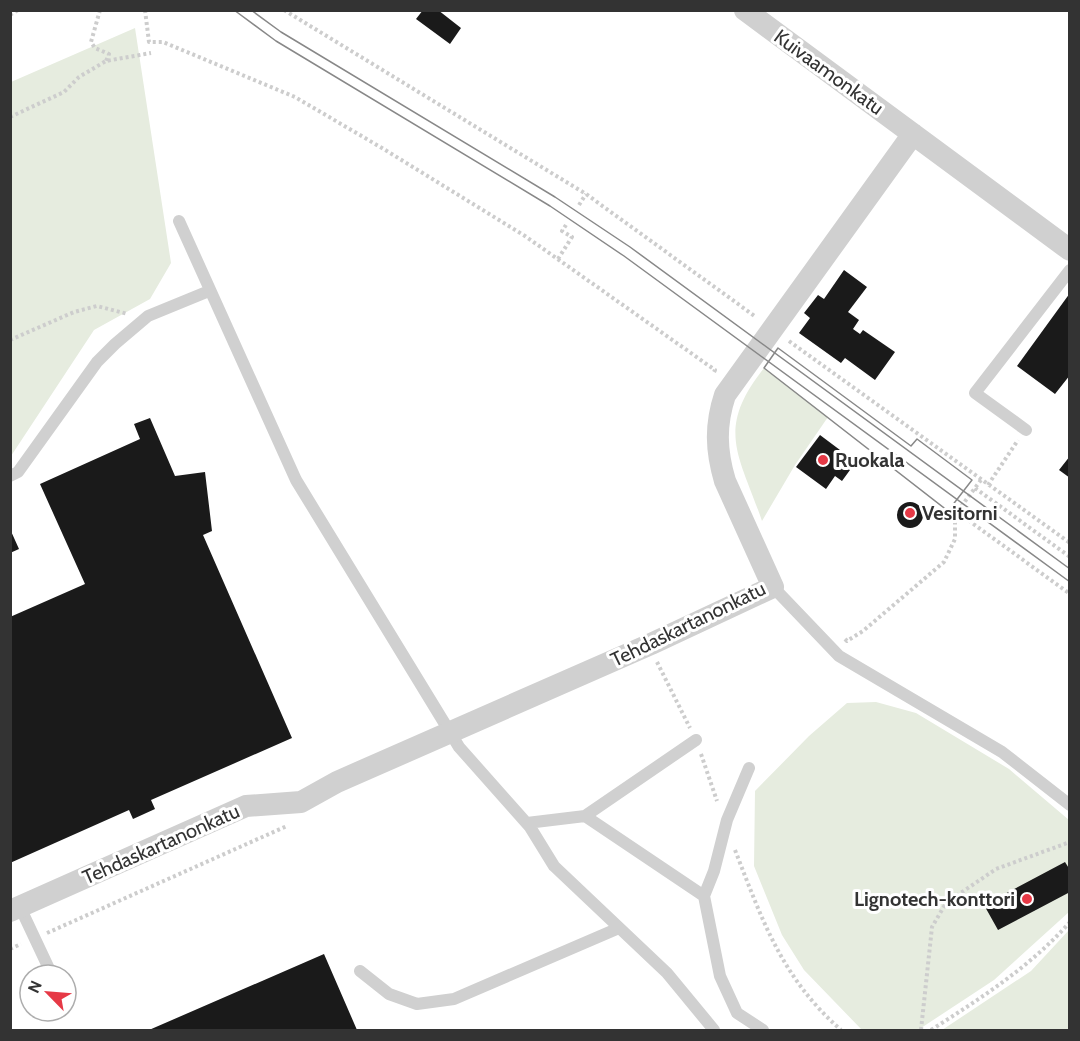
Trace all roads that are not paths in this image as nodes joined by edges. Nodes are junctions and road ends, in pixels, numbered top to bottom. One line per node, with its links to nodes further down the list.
1 (745, 10): 2 (street, Kuivaamonkatu)
2 (913, 134): 4 (street); 9 (street, Tehdaskartanonkatu)
3 (179, 221): 6 (lane)
4 (1070, 250)
5 (1070, 270): 7 (lane)
6 (209, 291): 8 (lane); 10 (lane)
7 (1026, 430)
8 (10, 476)
9 (773, 587): 10 (street, Tehdaskartanonkatu); 13 (lane)
10 (451, 733): 15 (lane); 17 (street, Tehdaskartanonkatu)
11 (696, 740): 14 (lane)
12 (749, 768): 16 (lane)
13 (1070, 805)
14 (585, 816): 15 (lane); 16 (lane)
15 (527, 823): 18 (lane)
16 (704, 896): 22 (lane)
17 (15, 909): 19 (lane)
18 (619, 928): 20 (lane); 21 (lane)
19 (46, 963)
20 (360, 971)
21 (714, 1030)
22 (763, 1030)

